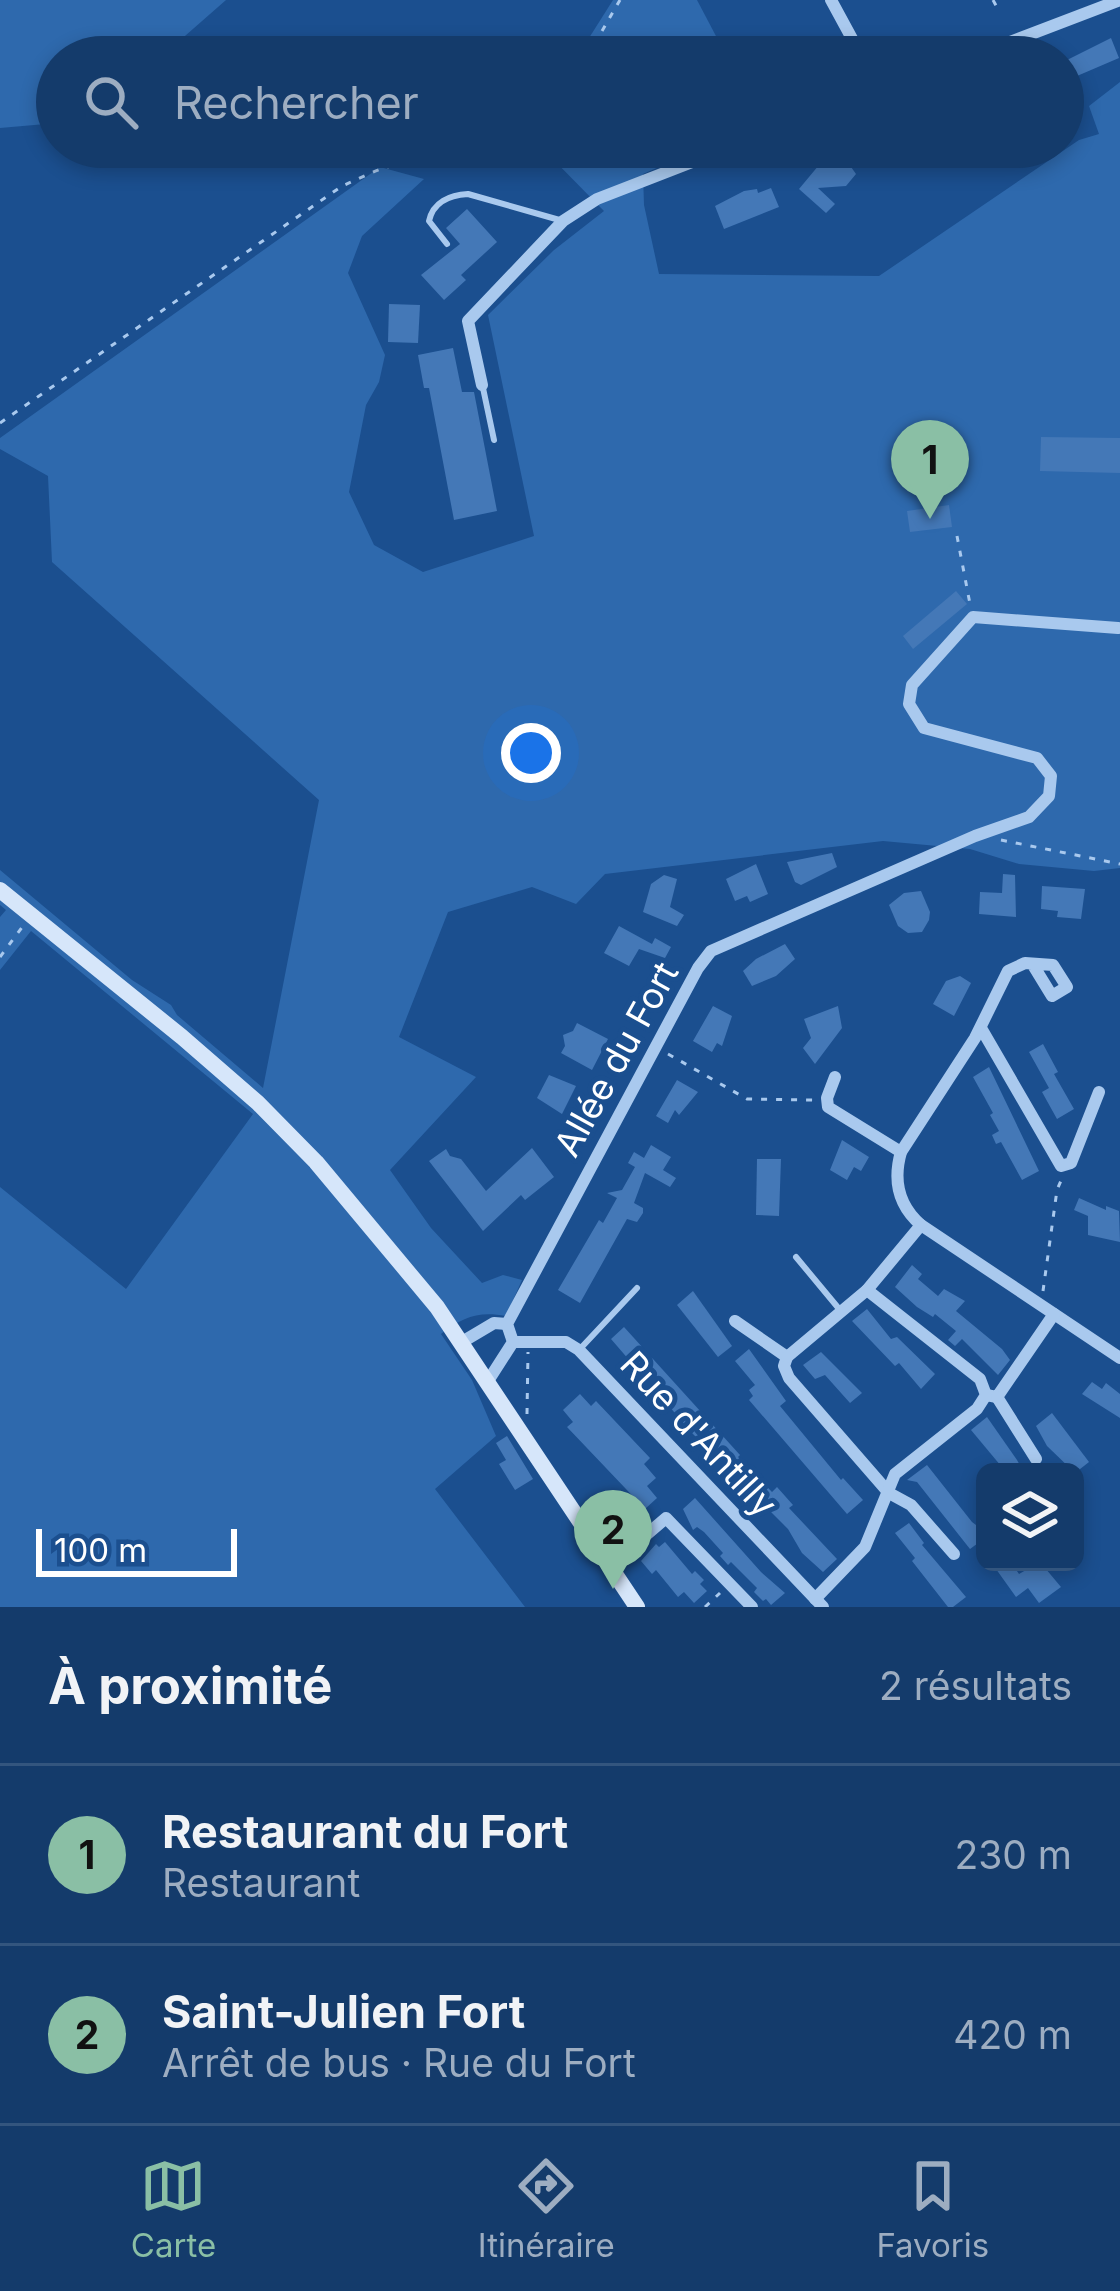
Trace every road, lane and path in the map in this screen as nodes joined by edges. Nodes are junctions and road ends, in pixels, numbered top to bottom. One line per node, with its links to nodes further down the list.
1 (620, 0): 6 (path)
2 (831, 0): 7 (street)
3 (994, 0): 5 (path)
4 (1120, 0): 8 (street)
5 (999, 11)
6 (599, 36)
7 (851, 36)
8 (1026, 36)
9 (386, 168): 14 (path)
10 (677, 168): 11 (street)
11 (563, 221): 12 (lane); 13 (street)
12 (447, 244)
13 (482, 385): 15 (lane)
14 (0, 423)
15 (494, 440)
16 (957, 536): 17 (path)
17 (973, 617): 18 (street); 19 (street, Allée du Fort)
18 (1118, 628)
19 (975, 836): 20 (path); 26 (street, Allée du Fort)
20 (1120, 864)
21 (0, 890): 22 (main road)
22 (30, 914): 23 (path); 41 (main road)
23 (0, 957)
24 (1034, 965): 25 (street)
25 (981, 1028): 30 (street); 31 (street)
26 (656, 1048): 29 (path); 40 (street, Allée du Fort)
27 (836, 1077): 29 (street)
28 (1099, 1092): 31 (street)
29 (828, 1107): 30 (street)
30 (901, 1152): 32 (street)
31 (1066, 1167): 36 (path)
32 (921, 1226): 35 (street); 36 (street)
33 (796, 1257): 37 (lane)
34 (637, 1288): 43 (lane)
35 (867, 1290): 37 (street); 47 (street)
36 (1036, 1302): 38 (street)
37 (841, 1311): 44 (street)
38 (1054, 1314): 45 (street); 47 (street)
39 (735, 1321): 44 (street)
40 (507, 1324): 41 (street); 42 (street)
41 (463, 1342): 46 (main road)
42 (520, 1344): 43 (street, Rue d'Antilly); 46 (street); 48 (path)
43 (579, 1350): 56 (street, Rue d'Antilly)
44 (787, 1357): 50 (street)
45 (1120, 1358)
46 (488, 1382): 48 (main road)
47 (992, 1396): 49 (street); 50 (street)
48 (520, 1430): 52 (main road)
49 (1036, 1459)
50 (889, 1493): 53 (street); 56 (street)
51 (638, 1511): 52 (lane)
52 (584, 1526): 54 (main road)
53 (954, 1554)
54 (610, 1566): 55 (street); 57 (main road)
55 (730, 1584): 58 (path); 59 (street)
56 (819, 1603)
57 (637, 1607)
58 (705, 1607)
59 (752, 1607)

